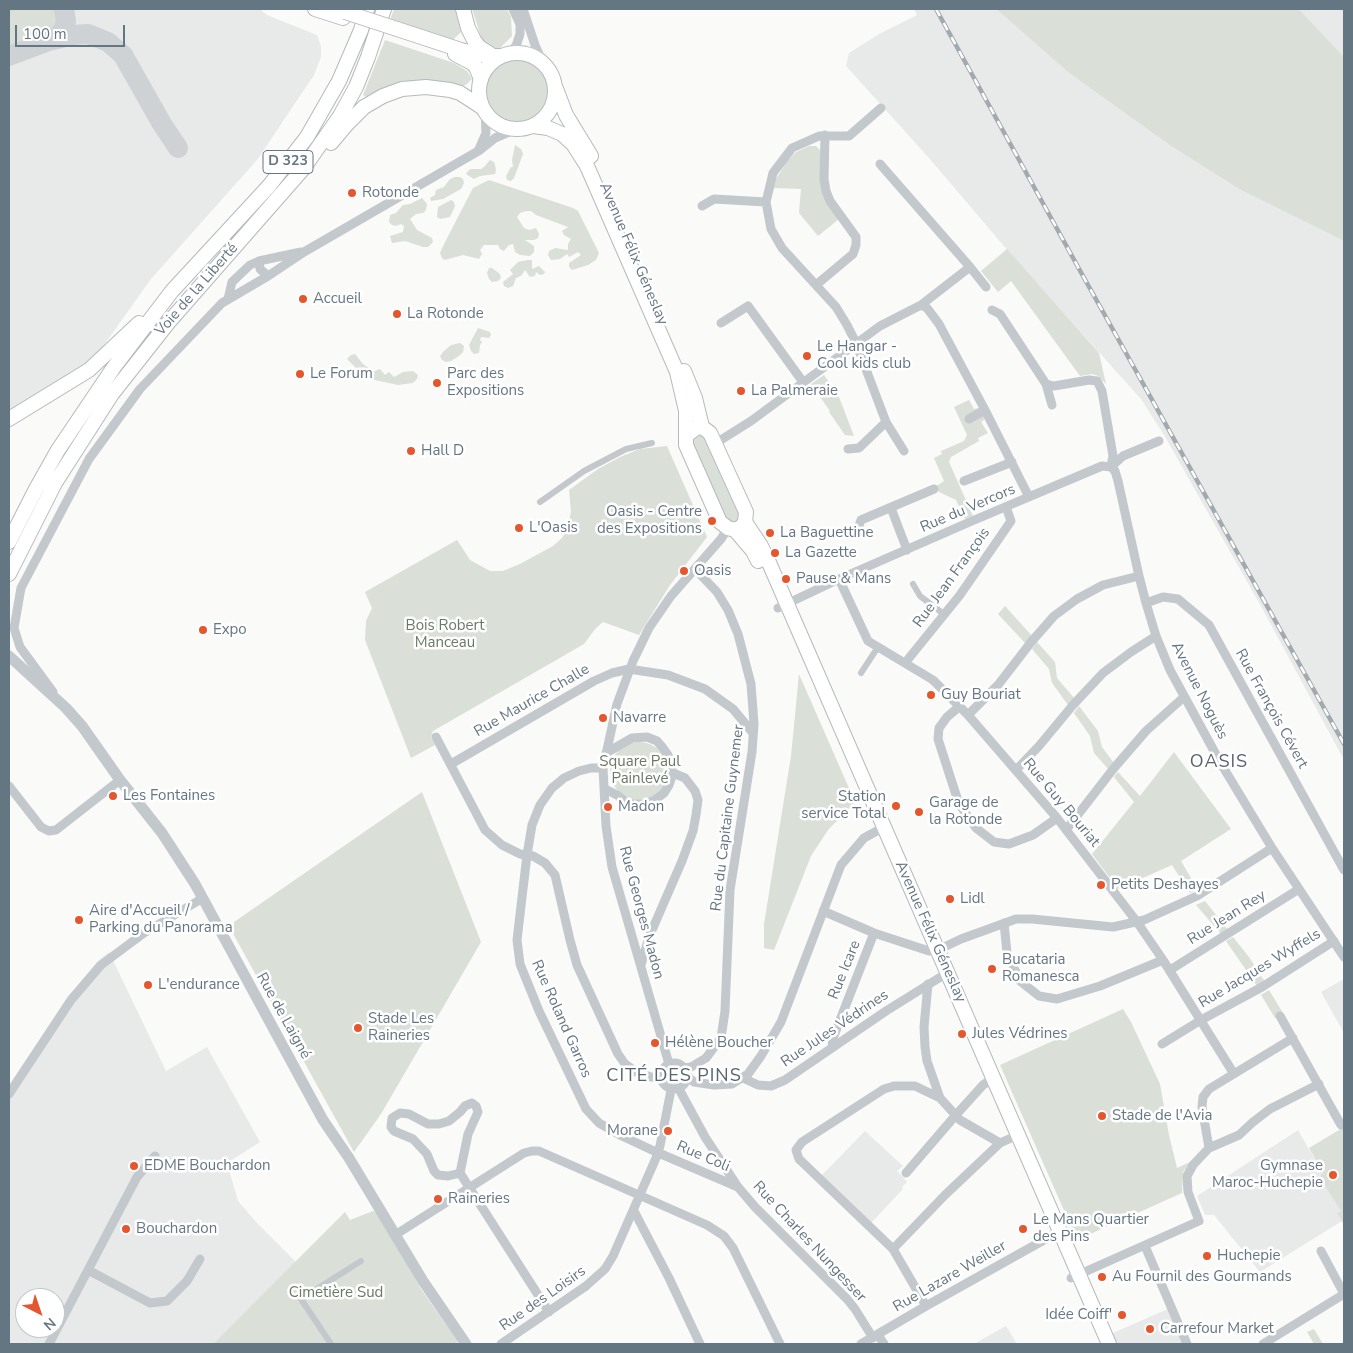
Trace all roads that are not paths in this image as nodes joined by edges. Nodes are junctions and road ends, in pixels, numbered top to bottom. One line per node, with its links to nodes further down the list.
1 (315, 9): 7 (main road)
2 (367, 9): 29 (main road, Voie de la Liberté / D 323)
3 (384, 9): 22 (main road, Voie de la Liberté / D 323)
4 (463, 9): 9 (main road)
5 (513, 9): 9 (street)
6 (523, 9): 10 (street)
7 (341, 13): 8 (main road, bridge)
8 (396, 32): 9 (main road); 11 (main road)
9 (503, 55): 10 (main road); 11 (main road)
10 (543, 63): 12 (main road)
11 (481, 79): 14 (main road)
12 (555, 86): 15 (main road); 42 (main road, Avenue Félix Géneslay)
13 (881, 108): 17 (street)
14 (484, 110): 16 (main road); 18 (street); 22 (main road)
15 (533, 126): 16 (main road); 43 (main road, Avenue Félix Géneslay)
16 (516, 129): 18 (street)
17 (825, 135): 20 (street); 27 (street)
18 (475, 153): 23 (street)
19 (880, 164): 25 (street)
20 (766, 202): 21 (street); 27 (street)
21 (702, 206)
22 (250, 230): 62 (main road, Voie de la Liberté / D 323)
23 (304, 252): 24 (street); 26 (street)
24 (259, 260): 26 (street); 30 (street)
25 (970, 266): 28 (street); 31 (street)
26 (268, 276): 30 (street)
27 (816, 285): 34 (street)
28 (986, 286)
29 (172, 291): 39 (main road); 59 (main road, Voie de la Liberté / D 323)
30 (228, 299): 69 (street)
31 (921, 305): 34 (street); 38 (street)
32 (992, 310): 36 (street)
33 (721, 323): 35 (street)
34 (856, 343): 35 (street); 41 (street)
35 (803, 382): 46 (street)
36 (1046, 384): 37 (street); 50 (street, Avenue Noguès)
37 (1052, 405)
38 (985, 410): 40 (street); 49 (street)
39 (9, 419)
40 (968, 419)
41 (886, 422): 47 (street); 48 (street)
42 (702, 427): 43 (main road); 46 (main road)
43 (687, 435): 57 (main road, Avenue Félix Géneslay)
44 (1158, 441): 50 (street, Rue du Vercors)
45 (652, 443): 54 (street)
46 (716, 443): 57 (main road)
47 (848, 449)
48 (904, 451)
49 (1012, 462): 51 (street); 53 (street)
50 (1111, 466): 53 (street, Rue du Vercors); 63 (street, Avenue Noguès)
51 (964, 481)
52 (934, 489): 56 (street)
53 (1029, 497): 55 (street, Rue du Vercors)
54 (540, 502)
55 (1006, 507): 60 (street, Rue du Vercors); 68 (street, Rue Jean François)
56 (891, 508): 58 (street); 60 (street)
57 (736, 526): 61 (street); 67 (main road, Avenue Félix Géneslay)
58 (856, 534)
59 (9, 542)
60 (907, 550): 64 (street, Rue du Vercors)
61 (695, 569): 74 (street); 80 (street, Rue du Capitaine Guynemer)
62 (9, 574)
63 (1139, 576): 66 (street, Avenue Noguès); 79 (street)
64 (839, 579): 67 (street, Rue du Vercors); 71 (street, Rue Guy Bouriat)
65 (913, 584): 68 (street)
66 (1146, 602): 70 (street, Avenue Noguès); 95 (street, Rue François Cévert)
67 (782, 606): 91 (main road, Avenue Félix Géneslay)
68 (945, 615): 73 (street, Rue Jean François)
69 (11, 632): 78 (street)
70 (1156, 636): 76 (street, Avenue Noguès); 85 (street)
71 (878, 646): 73 (street, Rue Guy Bouriat); 75 (street)
72 (9, 656): 78 (street, Rue de Laigné)
73 (905, 663): 77 (street, Rue Guy Bouriat)
74 (630, 670): 80 (street); 82 (street); 83 (street, Rue Maurice Challe)
75 (860, 673)
76 (1184, 697): 92 (street); 93 (street, Avenue Noguès)
77 (960, 706): 79 (street, Rue Guy Bouriat); 90 (street)
78 (66, 708): 87 (street, Rue de Laigné)
79 (968, 715): 85 (street, Rue Guy Bouriat)
80 (753, 733): 115 (street, Rue du Capitaine Guynemer)
81 (436, 737): 83 (street)
82 (606, 753): 84 (street); 86 (street)
83 (451, 764): 94 (street)
84 (604, 768): 89 (street, Rue Georges Madon); 94 (street, Rue Roland Garros)
85 (1016, 770): 90 (street, Rue Guy Bouriat)
86 (673, 773): 89 (street); 106 (street)
87 (120, 780): 88 (street); 97 (street, Rue de Laigné)
88 (9, 786)
89 (605, 789): 106 (street, Rue Georges Madon)
90 (1057, 818): 92 (street, Rue Guy Bouriat)
91 (880, 829): 98 (street); 103 (main road, Avenue Félix Géneslay)
92 (1066, 830): 99 (street, Rue Guy Bouriat)
93 (1272, 848): 96 (street, Avenue Noguès); 99 (street)
94 (526, 855): 118 (street); 129 (street, Rue Roland Garros)
95 (1344, 870)
96 (1299, 888): 102 (street, Avenue Noguès); 107 (street, Rue Jean Rey)
97 (203, 898): 123 (street); 138 (street, Rue de Laigné)
98 (823, 911): 101 (street); 119 (street)
99 (1137, 922): 100 (street); 105 (street, Rue Guy Bouriat)
100 (1004, 923): 103 (street); 105 (street)
101 (874, 932): 103 (street); 113 (street, Rue Icare)
102 (1334, 941): 104 (street, Avenue Noguès); 110 (street, Rue Jacques Wyffels)
103 (933, 951): 108 (main road, Avenue Félix Géneslay)
104 (1343, 951)
105 (1163, 960): 107 (street, Rue Guy Bouriat)
106 (641, 967): 114 (street, Rue Georges Madon)
107 (1170, 970): 110 (street, Rue Guy Bouriat)
108 (938, 978): 113 (street, Rue Jules Védrines); 120 (main road, Avenue Félix Géneslay); 124 (street)
109 (1280, 1016): 111 (street)
110 (1201, 1020): 112 (street, Rue Jacques Wyffels); 116 (street, Rue Guy Bouriat)
111 (1293, 1038): 116 (street); 121 (street)
112 (1162, 1044)
113 (832, 1046): 119 (street, Rue Jules Védrines)
114 (670, 1064): 115 (street); 118 (street)
115 (684, 1068): 117 (street)
116 (1234, 1074): 128 (street)
117 (688, 1077): 119 (street); 122 (street)
118 (660, 1078): 122 (street)
119 (743, 1078)
120 (990, 1081): 125 (street); 127 (main road, Avenue Félix Géneslay)
121 (1319, 1084): 126 (street); 128 (street)
122 (675, 1089): 129 (street, Rue des Loisirs); 133 (street, Rue Charles Nungesser)
123 (9, 1094)
124 (940, 1098): 125 (street); 140 (street)
125 (954, 1116): 127 (street); 131 (street)
126 (1341, 1125)
127 (1009, 1139): 137 (main road, Avenue Félix Géneslay); 140 (street)
128 (1209, 1148): 139 (street)
129 (658, 1153): 133 (street, Rue Coli); 135 (street, Rue des Loisirs)
130 (156, 1156): 144 (street)
131 (906, 1173)
132 (460, 1174): 132 (street); 134 (street)
133 (738, 1187): 149 (street, Rue Charles Nungesser)
134 (470, 1188): 135 (street); 138 (street); 148 (street)
135 (640, 1196): 136 (street, Rue des Loisirs); 156 (street)
136 (634, 1212): 148 (street, Rue des Loisirs); 155 (street)
137 (1056, 1233): 145 (main road, Avenue Félix Géneslay); 147 (street, Rue Lazare Weiller)
138 (395, 1235): 153 (street, Rue de Laigné)
139 (1145, 1246): 145 (street); 161 (street)
140 (893, 1250): 147 (street)
141 (1321, 1251): 146 (street)
142 (200, 1259): 144 (street)
143 (361, 1261): 152 (street)
144 (88, 1270): 151 (street)
145 (1075, 1276): 159 (main road, Avenue Félix Géneslay); 160 (main road, Avenue Félix Géneslay)
146 (1344, 1294): 150 (street)
147 (926, 1306): 149 (street, Rue Lazare Weiller)
148 (549, 1312): 154 (street, Rue des Loisirs)
149 (875, 1336): 157 (street, Rue Lazare Weiller); 158 (street, Rue Charles Nungesser)
150 (1269, 1343)
151 (49, 1344)
152 (331, 1344)
153 (466, 1344)
154 (502, 1344)
155 (700, 1344)
156 (780, 1344)
157 (861, 1344)
158 (884, 1344)
159 (1100, 1344)
160 (1109, 1344)
161 (1187, 1344)

